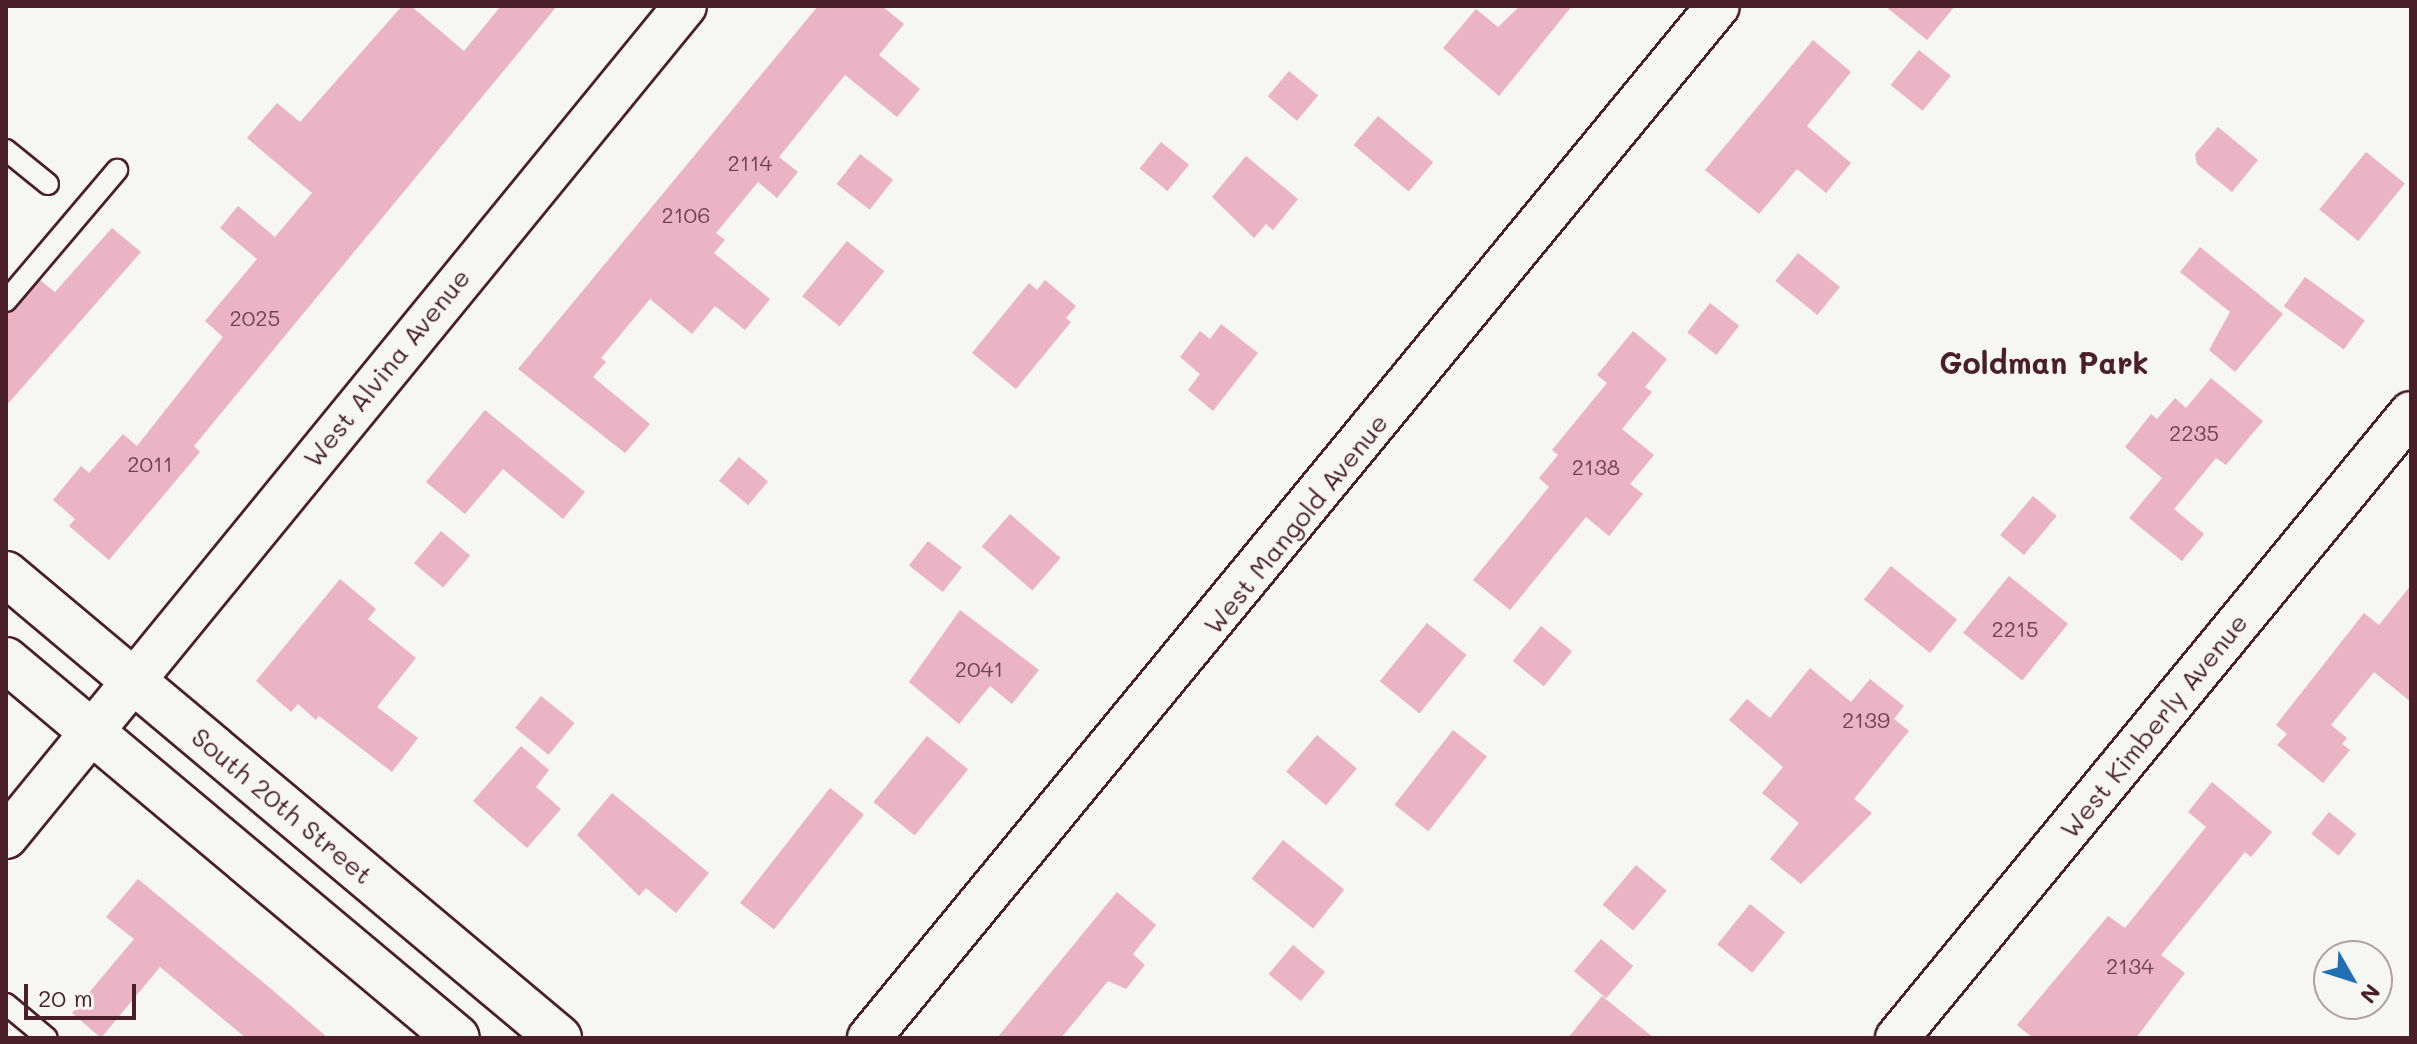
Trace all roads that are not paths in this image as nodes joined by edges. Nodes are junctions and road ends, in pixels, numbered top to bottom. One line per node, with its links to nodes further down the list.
1 (685, 6): 10 (street, West Alvina Avenue)
2 (1718, 6): 17 (street, West Mangold Avenue)
3 (6, 150): 5 (lane)
4 (117, 170): 6 (lane)
5 (48, 184)
6 (6, 301)
7 (2411, 413): 18 (street, West Kimberly Avenue)
8 (6, 574): 10 (street, South 20th Street)
9 (6, 660): 11 (street)
10 (131, 679): 11 (street, West Alvina Avenue); 16 (street, South 20th Street)
11 (89, 730): 12 (street, West Alvina Avenue); 15 (street)
12 (6, 837)
13 (6, 1004): 14 (lane)
14 (47, 1038)
15 (457, 1038)
16 (559, 1038)
17 (869, 1038)
18 (1897, 1038)

